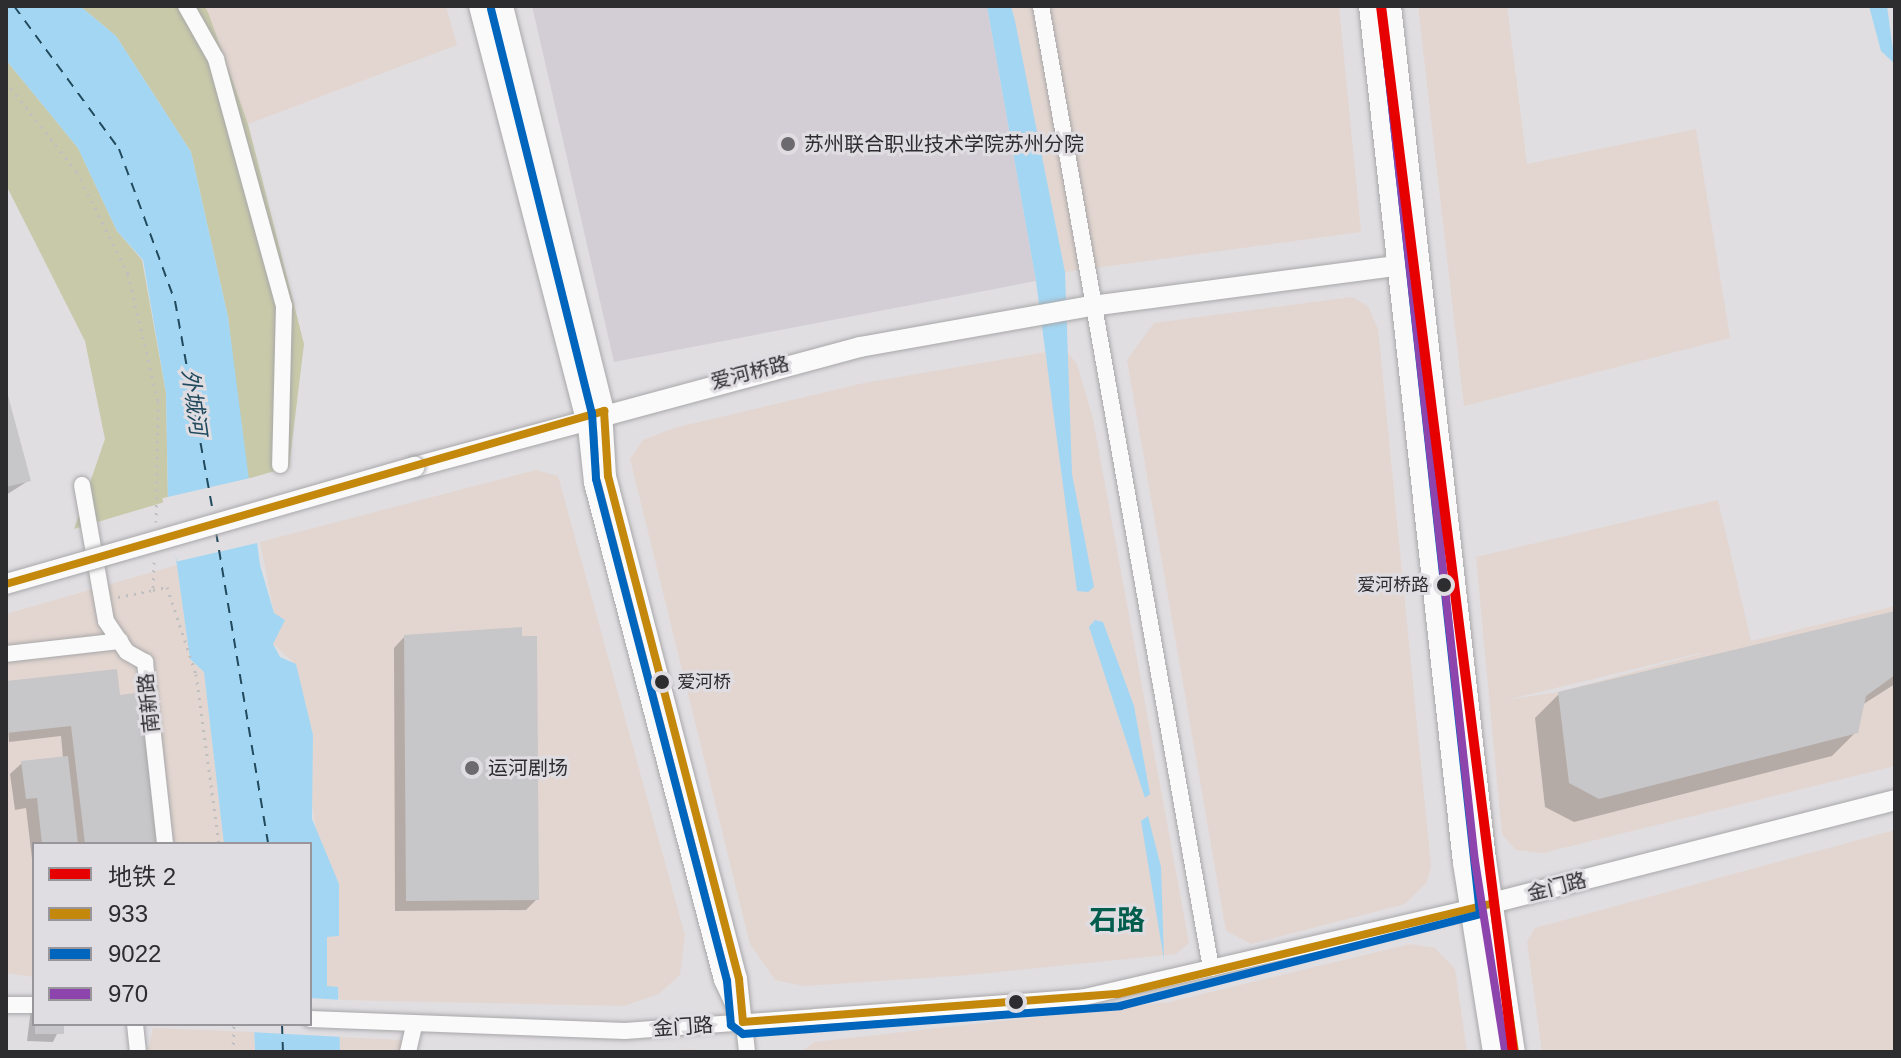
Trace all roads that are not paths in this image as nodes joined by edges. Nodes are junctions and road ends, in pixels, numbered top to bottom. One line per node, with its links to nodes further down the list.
1 (186, 6): 11 (street)
2 (479, 6): 10 (main road)
3 (503, 6): 10 (main road)
4 (1041, 6): 9 (street)
5 (1369, 6): 8 (main road)
6 (1391, 6): 7 (main road)
7 (1419, 262): 8 (main road, 爱河桥路); 18 (main road)
8 (1397, 265): 9 (main road, 爱河桥路); 19 (main road)
9 (1086, 307): 10 (main road, 爱河桥路); 20 (street)
10 (594, 414): 13 (main road, 爱河桥路, bridge); 24 (street)
11 (280, 465)
12 (82, 485): 14 (street, 南新路)
13 (6, 584)
14 (120, 641): 15 (street); 17 (street, 南新路)
15 (6, 654)
16 (1895, 800): 18 (main road, 金门路)
17 (165, 842)
18 (1493, 903): 19 (main road, 金门路); 31 (main road)
19 (1470, 908): 20 (street, 金门路); 30 (main road)
20 (1211, 968): 24 (street, 金门路)
21 (6, 1005): 22 (street)
22 (32, 1005)
23 (312, 1019): 25 (street, 金门路)
24 (743, 1022): 25 (street, 金门路); 29 (street)
25 (414, 1025): 28 (street)
26 (135, 1026): 27 (street)
27 (138, 1052)
28 (408, 1052)
29 (747, 1052)
30 (1493, 1052)
31 (1515, 1052)

